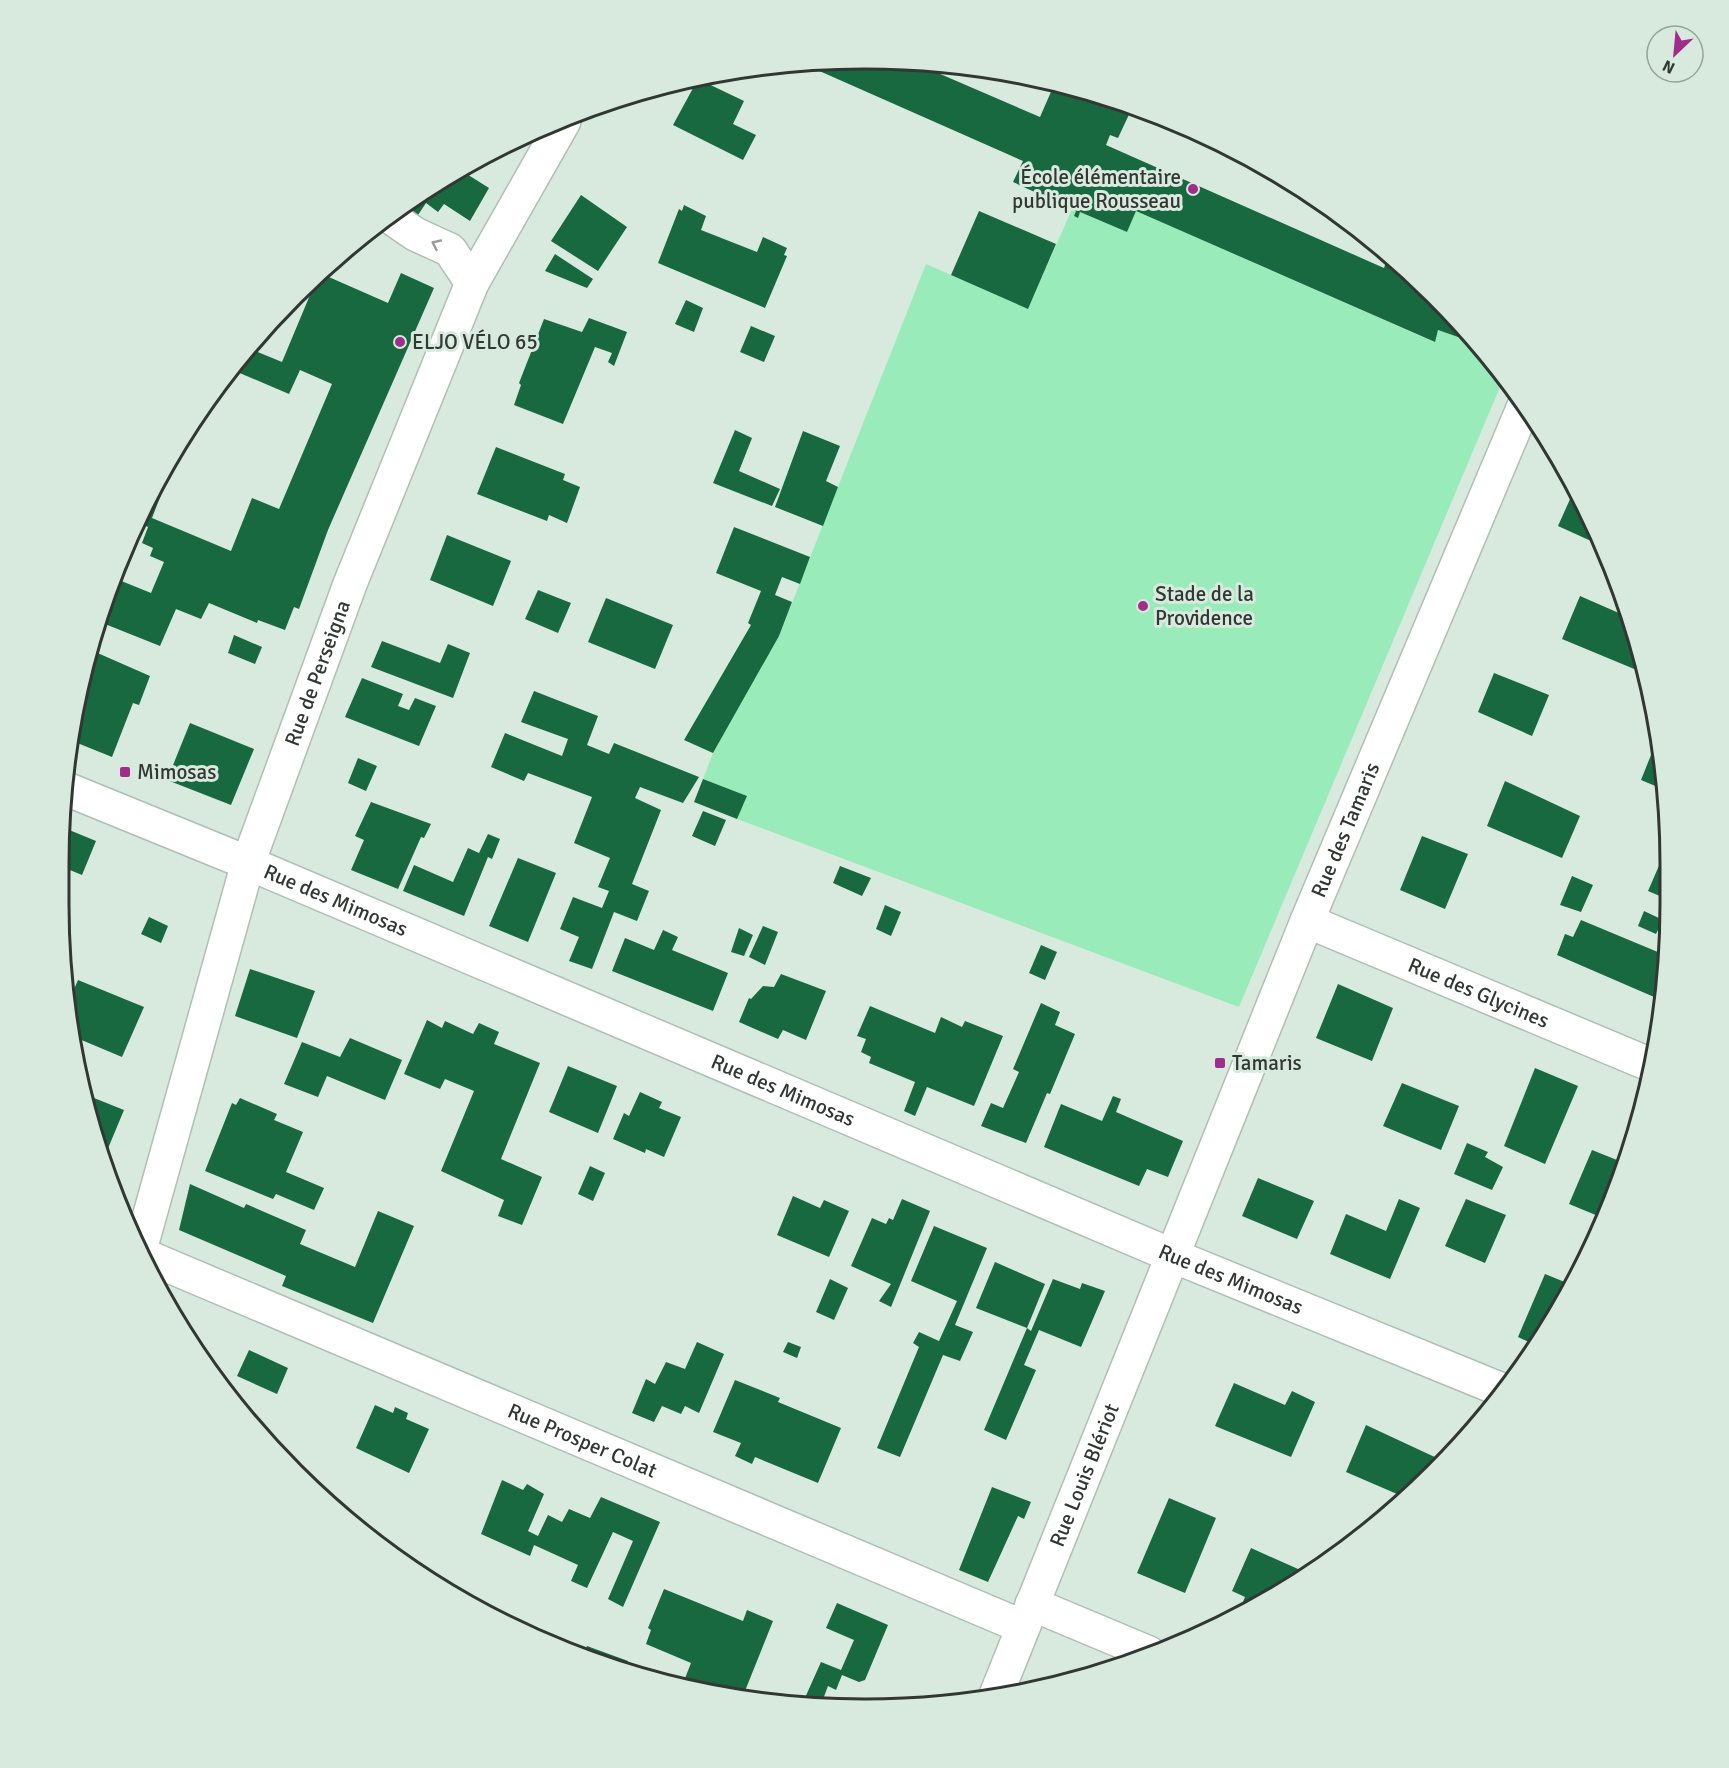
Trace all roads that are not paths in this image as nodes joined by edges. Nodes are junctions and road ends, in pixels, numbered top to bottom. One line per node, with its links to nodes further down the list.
1 (559, 131): 3 (street, Rue de Perseigna)
2 (397, 221): 3 (street, one-way to 2)
3 (472, 283): 6 (street, Rue de Perseigna)
4 (1520, 415): 7 (street, Rue des Tamaris)
5 (73, 792): 6 (street, Rue des Mimosas)
6 (248, 862): 9 (street, Rue de Perseigna); 10 (street, Rue des Mimosas)
7 (1307, 921): 8 (street, Rue des Glycines); 10 (street, Rue des Tamaris)
8 (1644, 1062)
9 (143, 1238)
10 (1171, 1256): 12 (street, Rue des Mimosas); 13 (street, Rue Louis Blériot)
11 (153, 1259): 13 (street, Rue Prosper Colat)
12 (1496, 1387)
13 (1027, 1615): 14 (street, Rue Prosper Colat); 15 (street, Rue Louis Blériot)
14 (1139, 1650)
15 (999, 1687)

